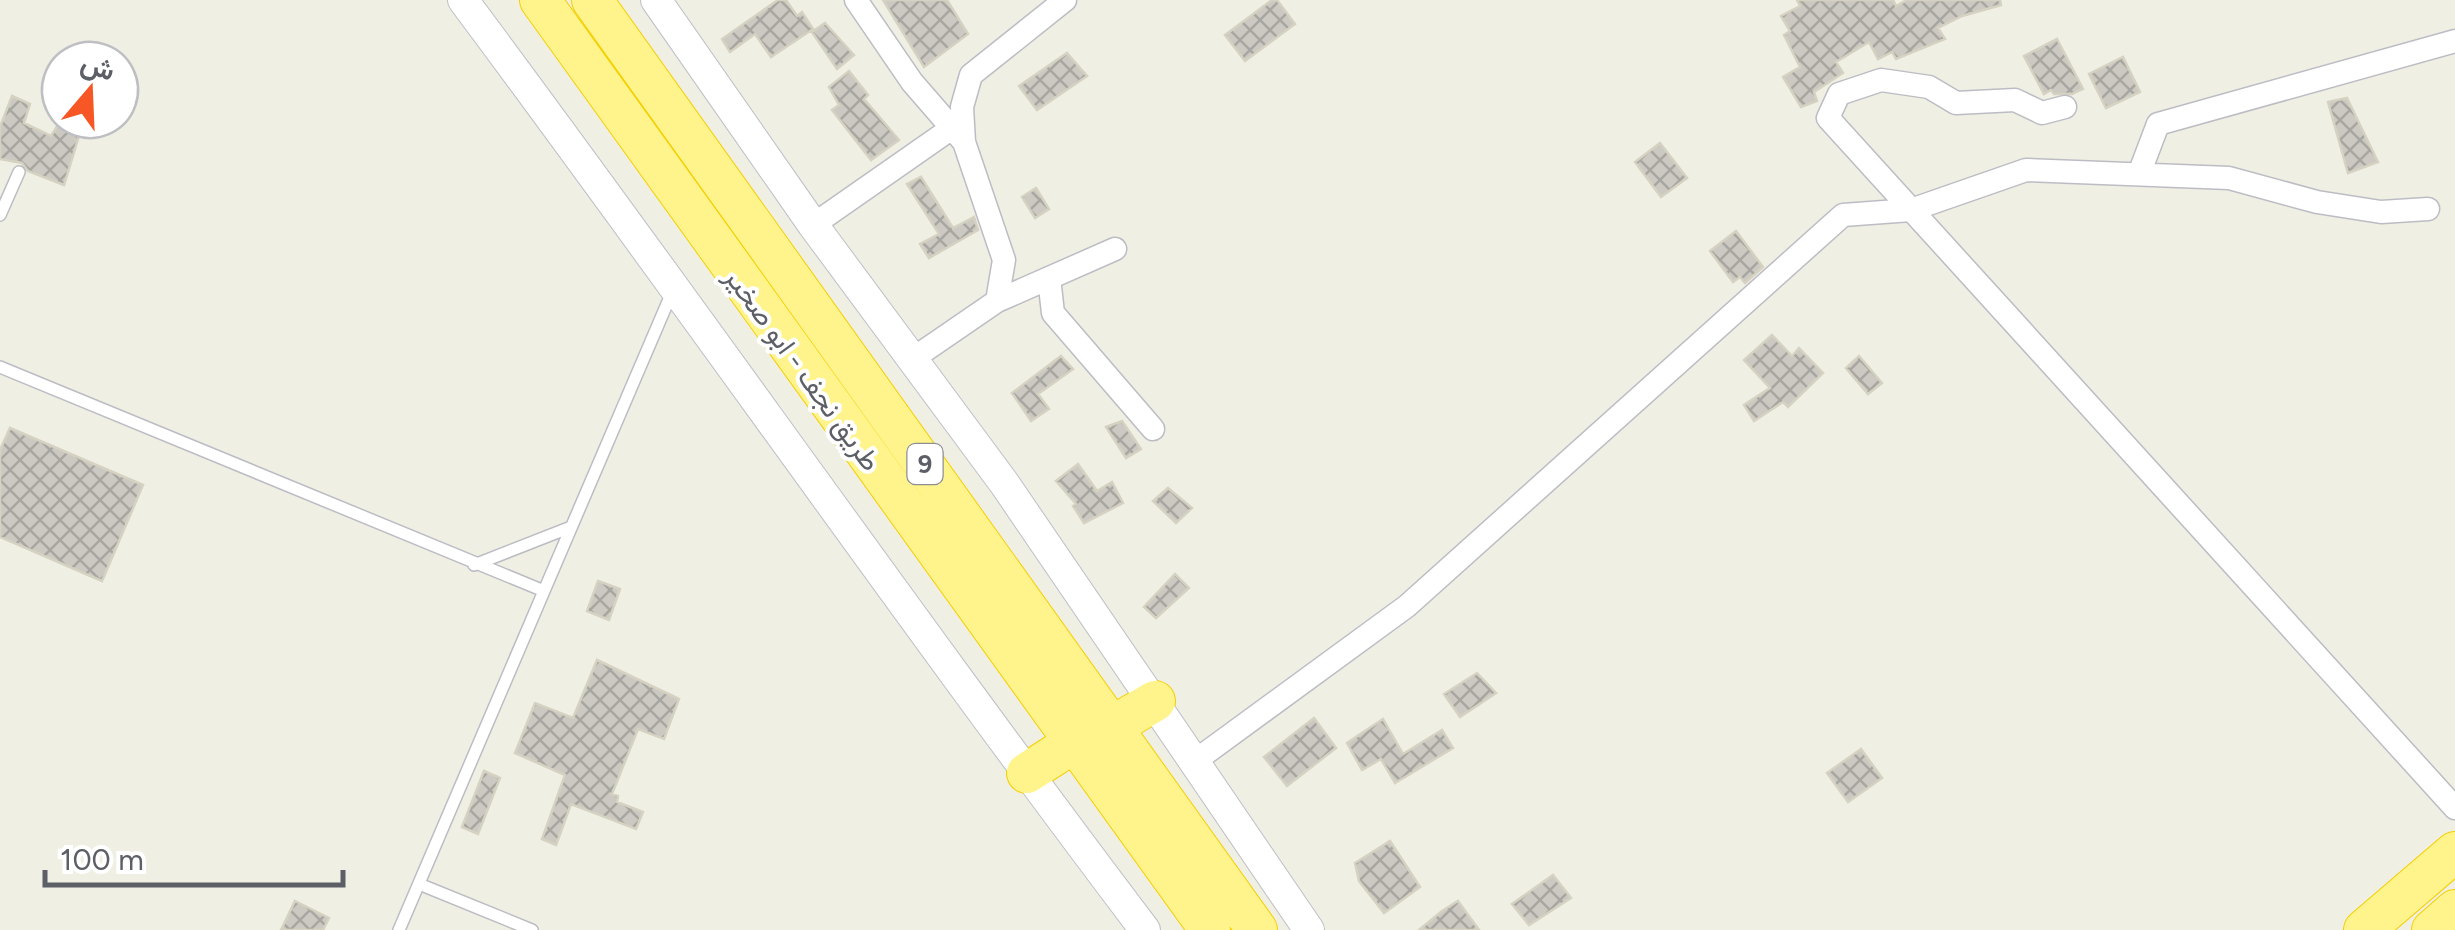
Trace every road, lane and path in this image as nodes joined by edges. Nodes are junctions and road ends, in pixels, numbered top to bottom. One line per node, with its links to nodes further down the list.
1 (463, 0): 18 (main road)
2 (540, 0): 28 (highway, طريق نجف - ابو صخير / 9)
3 (592, 0): 27 (highway, طريق نجف - ابو صخير / 9)
4 (656, 0): 15 (main road)
5 (856, 0): 9 (street)
6 (1065, 0): 9 (street)
7 (2455, 41): 11 (street)
8 (2065, 107): 13 (street)
9 (958, 135): 15 (street); 19 (street)
10 (18, 172): 14 (lane)
11 (2139, 174): 12 (street); 13 (street)
12 (2428, 209)
13 (1911, 210): 29 (street); 31 (street)
14 (0, 215)
15 (813, 226): 20 (main road)
16 (1115, 249): 17 (street)
17 (1049, 278): 19 (street); 22 (street)
18 (675, 284): 23 (lane); 30 (main road)
19 (997, 301): 20 (street)
20 (910, 360): 26 (main road)
21 (0, 367): 24 (lane)
22 (1153, 430)
23 (571, 527): 24 (lane); 25 (lane)
24 (474, 565): 25 (lane)
25 (544, 591): 33 (lane)
26 (1155, 701): 27 (highway); 29 (main road)
27 (1112, 726): 39 (highway, طريق نجف - ابو صخير / 9)
28 (1075, 742): 30 (highway); 38 (highway, طريق نجف - ابو صخير / 9)
29 (1195, 760): 40 (main road)
30 (1026, 773): 37 (main road)
31 (2455, 808)
32 (2455, 852): 41 (highway)
33 (419, 884): 35 (lane); 36 (lane)
34 (2455, 910): 42 (highway)
35 (399, 930)
36 (532, 930)
37 (1145, 930)
38 (1210, 930)
39 (1257, 930)
40 (1309, 930)
41 (2364, 930)
42 (2432, 930)

